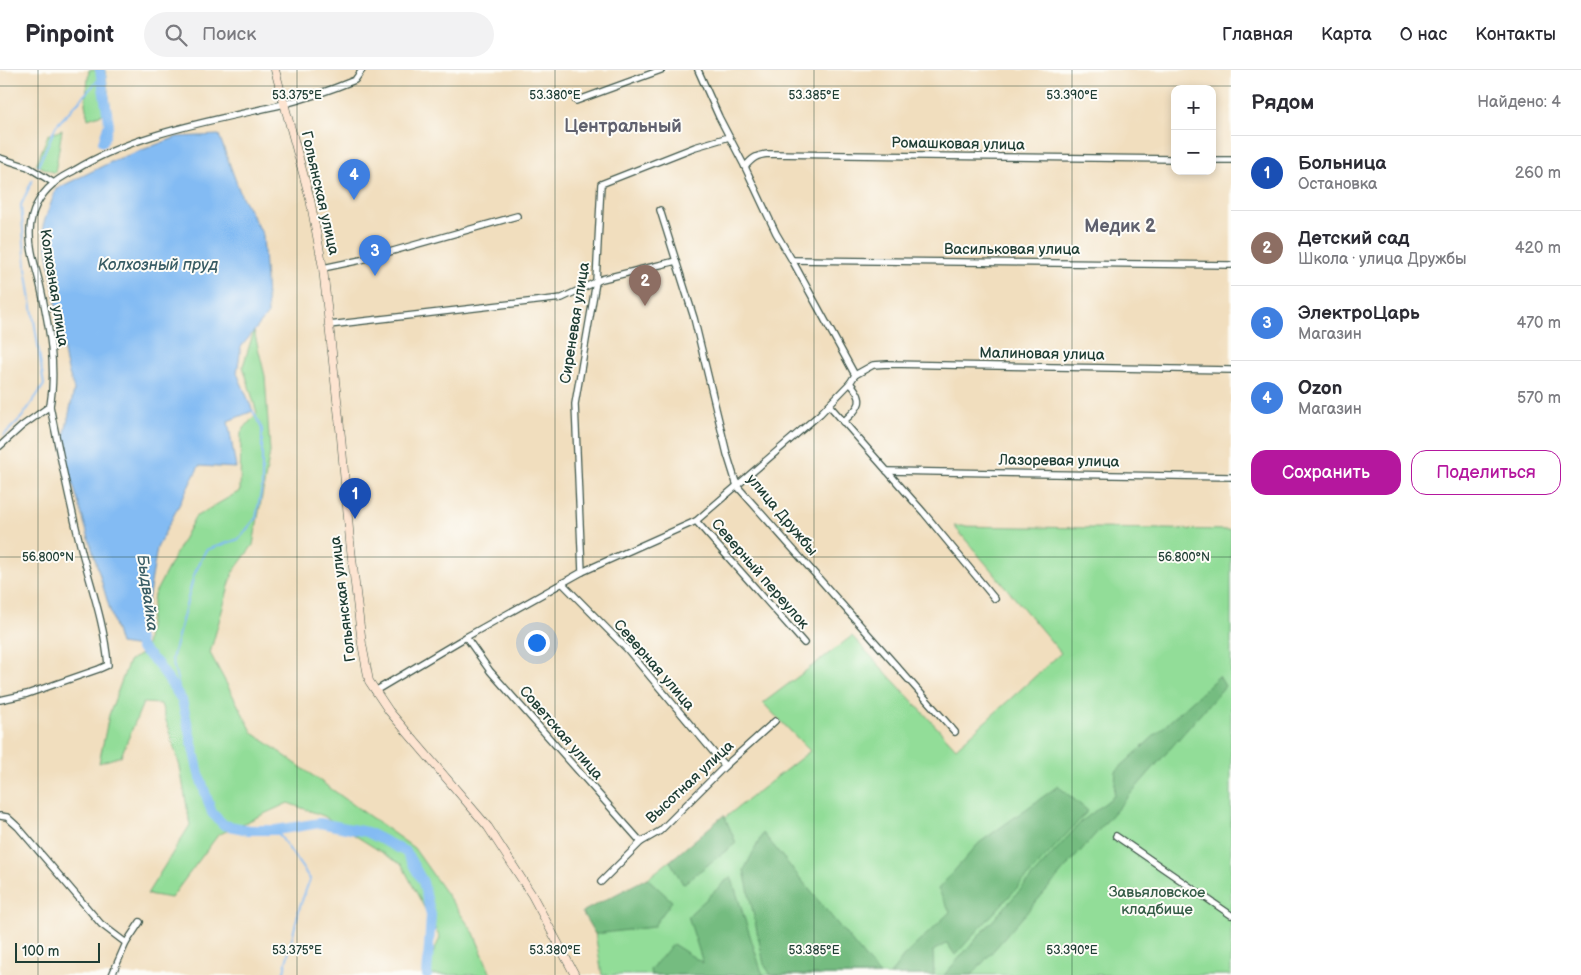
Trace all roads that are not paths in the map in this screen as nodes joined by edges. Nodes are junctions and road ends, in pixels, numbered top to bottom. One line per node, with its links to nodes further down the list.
1 (275, 70): 6 (main road, Гольянская улица)
2 (362, 70): 6 (street, Колхозная улица)
3 (661, 70): 5 (street)
4 (698, 70): 7 (street)
5 (576, 101)
6 (285, 104): 13 (street, Колхозная улица); 19 (main road, Гольянская улица)
7 (729, 137): 12 (street); 20 (street, Сиреневая улица)
8 (0, 158): 13 (street)
9 (1171, 159): 12 (street, Ромашковая улица)
10 (1216, 160): 11 (street)
11 (1231, 160)
12 (745, 167): 16 (street)
13 (54, 183): 25 (street, Колхозная улица)
14 (660, 210): 17 (street, улица Дружбы)
15 (518, 216): 19 (street)
16 (792, 260): 18 (street, Васильковая улица); 23 (street)
17 (676, 261): 20 (street); 31 (street, улица Дружбы)
18 (1231, 264)
19 (322, 268): 21 (main road, Гольянская улица)
20 (596, 282): 21 (street); 33 (street, Сиреневая улица)
21 (329, 326): 38 (main road, Гольянская улица)
22 (1231, 370): 23 (street, Малиновая улица)
23 (855, 375): 24 (street)
24 (850, 383): 26 (street); 27 (street)
25 (50, 406): 28 (street); 39 (street, Колхозная улица)
26 (829, 406): 27 (street); 31 (street)
27 (843, 422): 29 (street)
28 (1, 443)
29 (887, 471): 30 (street, Лазоревая улица); 35 (street)
30 (1231, 477)
31 (737, 486): 32 (street); 41 (street, улица Дружбы)
32 (696, 521): 33 (street); 37 (street, Северный переулок)
33 (582, 572): 34 (street)
34 (562, 583): 36 (street); 42 (street, Северная улица)
35 (995, 599)
36 (466, 637): 38 (street); 45 (street, Советская улица)
37 (804, 643)
38 (375, 691): 51 (main road, Гольянская улица)
39 (0, 700)
40 (775, 721): 42 (street, Высотная улица)
41 (955, 732)
42 (725, 766): 45 (street, Высотная улица)
43 (0, 816): 49 (street)
44 (1116, 836): 47 (street)
45 (641, 842): 46 (street, Высотная улица)
46 (601, 882)
47 (1231, 914)
48 (140, 922): 49 (street)
49 (126, 943): 50 (street)
50 (112, 975)
51 (574, 975)

